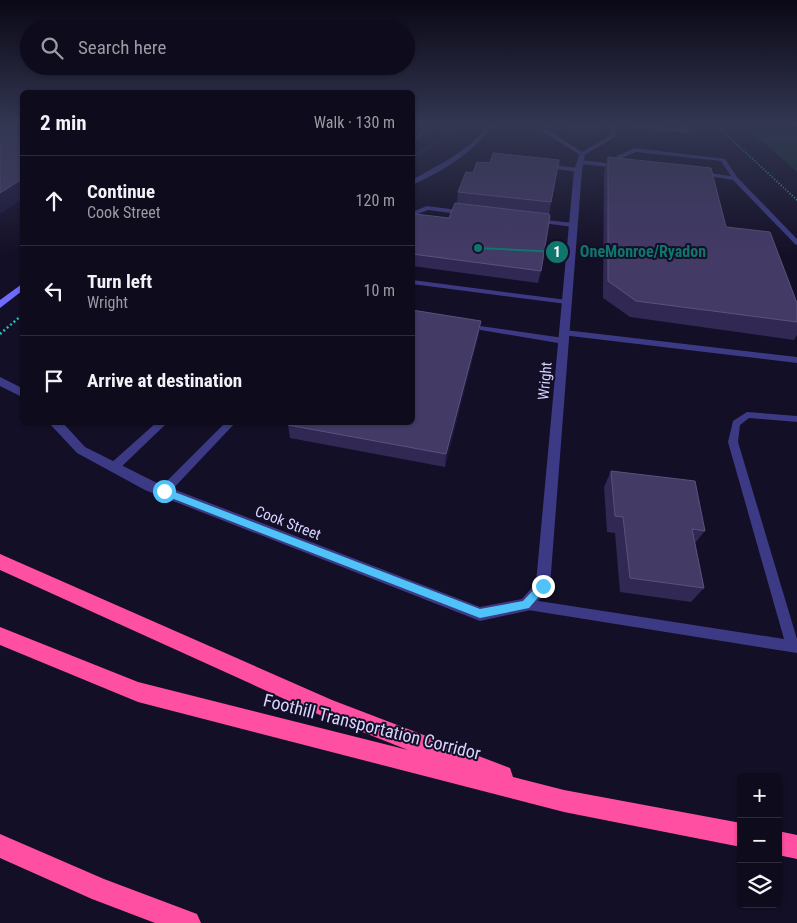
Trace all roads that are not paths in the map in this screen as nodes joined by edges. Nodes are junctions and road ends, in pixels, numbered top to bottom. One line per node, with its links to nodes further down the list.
1 (435, 169): 6 (lane)
2 (579, 169): 10 (street, Wright)
3 (729, 169): 5 (lane)
4 (696, 174): 5 (lane)
5 (735, 178): 11 (lane)
6 (415, 181)
7 (415, 213): 8 (lane)
8 (474, 214)
9 (532, 220): 10 (lane)
10 (574, 225): 14 (street, Wright)
11 (797, 243)
12 (415, 282): 14 (lane)
13 (20, 289): 15 (street)
14 (567, 302): 17 (street, Wright)
15 (0, 305)
16 (460, 324): 17 (lane)
17 (564, 337): 18 (lane); 28 (street, Wright)
18 (797, 360)
19 (0, 381): 20 (street)
20 (20, 392)
21 (797, 419): 30 (lane)
22 (57, 425): 25 (street, Cook Street)
23 (161, 425): 25 (lane)
24 (229, 425): 26 (lane)
25 (114, 467): 26 (street, Cook Street)
26 (164, 491): 28 (street, Cook Street)
27 (0, 562): 31 (highway)
28 (526, 605): 30 (lane)
29 (0, 636): 31 (highway, Foothill Transportation Corridor)
30 (795, 647)
31 (564, 800): 32 (highway, Foothill Transportation Corridor)
32 (737, 834)
33 (782, 844): 35 (highway)
34 (0, 846): 36 (highway)
35 (797, 846)
36 (188, 923)

